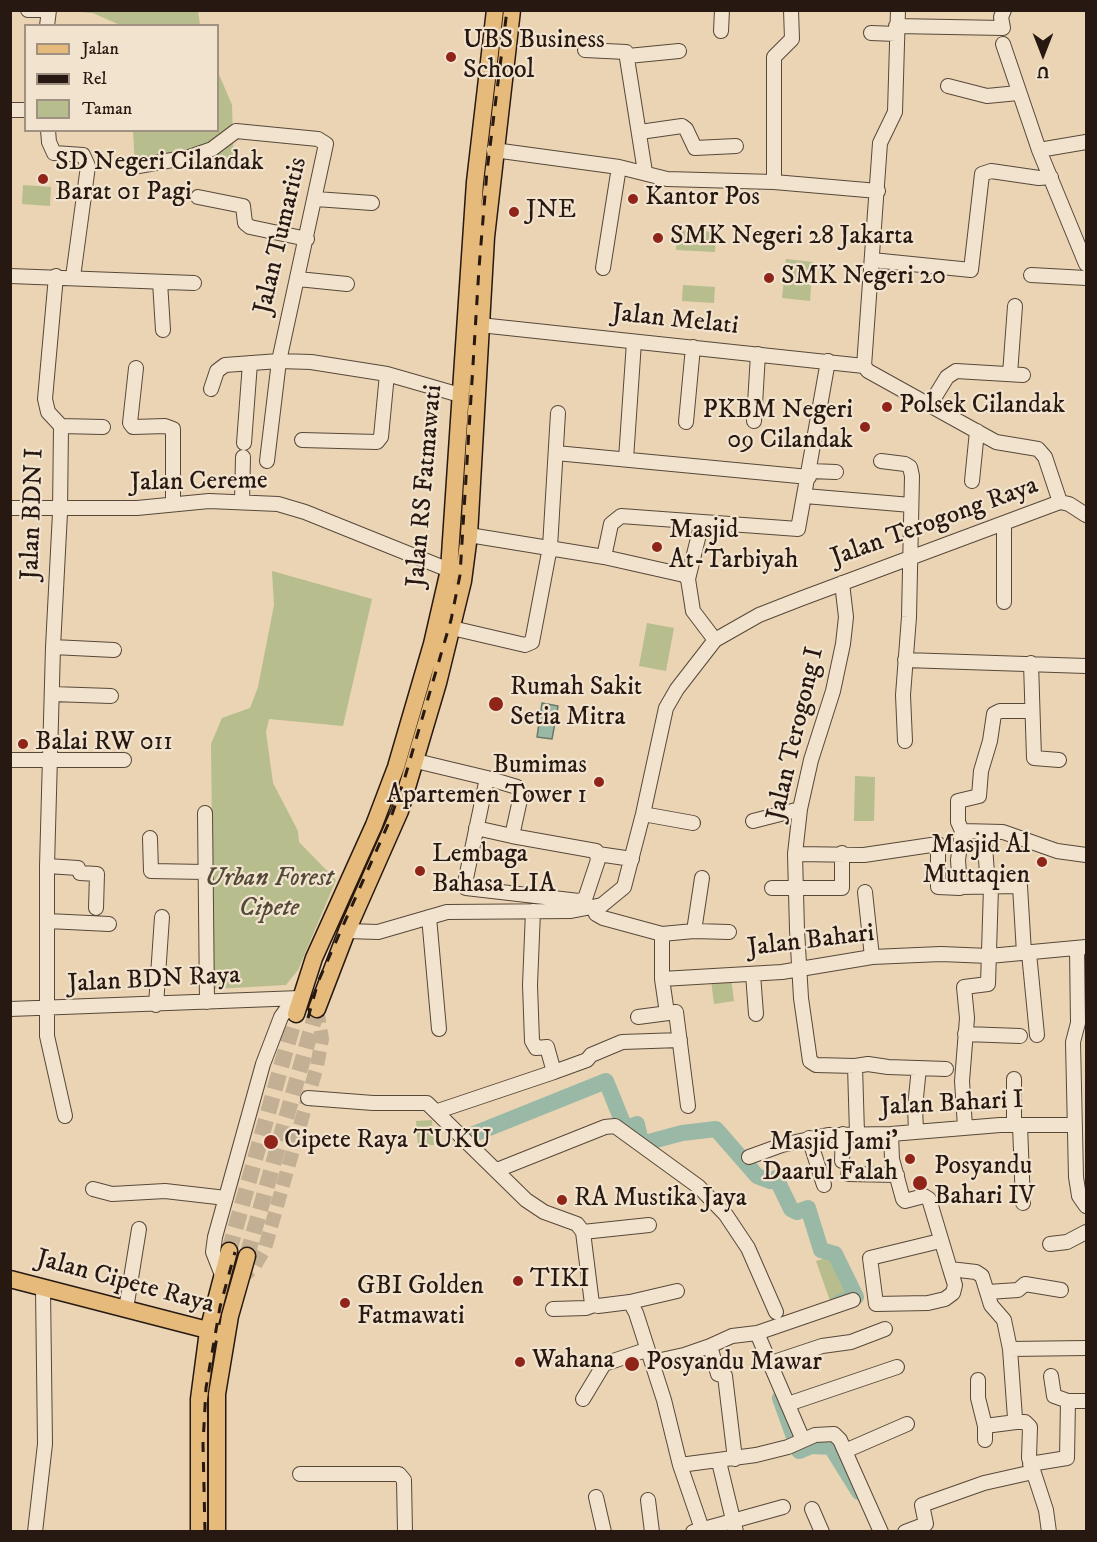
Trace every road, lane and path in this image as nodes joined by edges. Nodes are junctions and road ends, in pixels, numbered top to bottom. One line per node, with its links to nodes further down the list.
1 (28, 10): 2 (street)
2 (44, 10)
3 (495, 10): 13 (main road, Jalan RS Fatmawati)
4 (512, 10): 13 (main road, Jalan RS Fatmawati)
5 (722, 10): 10 (street)
6 (791, 10): 29 (street)
7 (898, 10): 9 (street)
8 (1004, 10): 9 (street)
9 (896, 30): 11 (street); 30 (street)
10 (721, 31)
11 (871, 33)
12 (1003, 44): 18 (street)
13 (499, 46): 23 (main road, Jalan RS Fatmawati); 60 (main road, Jalan RS Fatmawati)
14 (585, 50): 16 (street)
15 (679, 51): 16 (street)
16 (628, 56): 20 (street)
17 (948, 86): 18 (street)
18 (1018, 93): 24 (street)
19 (49, 132): 41 (street)
20 (640, 132): 22 (street); 27 (street)
21 (1086, 142): 24 (street)
22 (736, 146)
23 (494, 150): 26 (street); 48 (main road, Jalan RS Fatmawati)
24 (1039, 150): 28 (street)
25 (132, 167): 32 (street, Jalan Tumaritis)
26 (618, 167): 27 (street); 37 (street)
27 (645, 172): 29 (street)
28 (1051, 177): 35 (street); 36 (street)
29 (774, 182): 30 (street)
30 (878, 191): 35 (street)
31 (198, 197): 34 (street)
32 (316, 199): 33 (street); 34 (street, Jalan Tumaritis)
33 (372, 204)
34 (307, 239): 43 (street, Jalan Tumaritis)
35 (872, 260): 56 (street)
36 (1086, 264)
37 (603, 268)
38 (1031, 274): 42 (street)
39 (10, 276): 40 (street)
40 (56, 276): 41 (street); 65 (street, Jalan BDN I)
41 (73, 277): 44 (street)
42 (1086, 278)
43 (298, 279): 46 (street); 53 (street, Jalan Tumaritis)
44 (160, 282): 45 (street); 49 (street)
45 (194, 283)
46 (346, 284)
47 (1015, 306): 61 (street)
48 (480, 325): 50 (street, Jalan Melati); 73 (main road, Jalan RS Fatmawati)
49 (163, 330)
50 (634, 342): 51 (street, Jalan Melati); 70 (street)
51 (693, 347): 52 (street, Jalan Melati); 64 (street)
52 (758, 354): 54 (street, Jalan Melati); 63 (street)
53 (279, 361): 55 (street); 58 (street); 71 (street, Jalan Tumaritis)
54 (828, 361): 56 (street, Jalan Melati); 75 (street)
55 (250, 363): 59 (street); 78 (street)
56 (864, 366): 61 (street)
57 (136, 368): 80 (street)
58 (387, 374): 60 (street); 68 (street)
59 (211, 389)
60 (460, 395): 73 (main road, Jalan RS Fatmawati)
61 (931, 404): 67 (street)
62 (558, 413): 69 (street)
63 (754, 421)
64 (686, 422)
65 (60, 426): 66 (street); 83 (street, Jalan BDN I)
66 (103, 427)
67 (978, 431): 76 (street); 79 (street)
68 (302, 440)
69 (556, 453): 70 (street); 88 (street)
70 (626, 459): 75 (street)
71 (267, 461)
72 (881, 461): 81 (street)
73 (464, 467): 87 (main road, Jalan RS Fatmawati); 91 (main road, Jalan RS Fatmawati)
74 (836, 472): 75 (street)
75 (809, 474): 77 (street)
76 (972, 481)
77 (806, 496): 81 (street); 85 (street)
78 (242, 502): 80 (street, Jalan Cereme); 91 (street, Jalan Cereme)
79 (1060, 502): 84 (street, Jalan Terogong Raya); 86 (street, Jalan Terogong Raya)
80 (173, 503): 83 (street, Jalan Cereme)
81 (911, 505): 90 (street)
82 (10, 508): 83 (street, Jalan Cereme)
83 (60, 510): 97 (street, Jalan BDN I)
84 (1086, 515)
85 (702, 522): 89 (street); 92 (street)
86 (1004, 524): 90 (street, Jalan Terogong Raya); 94 (street)
87 (469, 534): 88 (street); 95 (main road, Jalan RS Fatmawati)
88 (550, 547): 89 (street); 95 (street)
89 (604, 557): 92 (street)
90 (909, 560): 93 (street, Jalan Terogong Raya); 99 (street)
91 (449, 570): 157 (main road, Jalan RS Fatmawati)
92 (688, 579): 96 (street)
93 (842, 583): 96 (street, Jalan Terogong Raya); 112 (street, Jalan Terogong I)
94 (1004, 602)
95 (452, 628): 110 (main road, Jalan RS Fatmawati)
96 (715, 640): 114 (street, Jalan Terogong Raya)
97 (53, 647): 98 (street); 102 (street, Jalan BDN I)
98 (114, 650)
99 (905, 660): 100 (street); 105 (street)
100 (1031, 663): 101 (street); 104 (street)
101 (1086, 666)
102 (52, 694): 103 (street); 109 (street, Jalan BDN I)
103 (111, 696)
104 (1032, 711): 108 (street); 118 (street)
105 (905, 741)
106 (10, 760): 109 (street)
107 (124, 760): 109 (street)
108 (1059, 760)
109 (50, 761): 129 (street, Jalan BDN I)
110 (415, 764): 111 (street); 144 (main road, Jalan RS Fatmawati)
111 (485, 782): 117 (street); 120 (street)
112 (800, 808): 115 (street); 125 (street, Jalan Terogong I)
113 (205, 813): 130 (street)
114 (643, 814): 116 (street); 128 (street, Jalan Terogong Raya)
115 (753, 821)
116 (693, 823)
117 (476, 828): 120 (street); 127 (street)
118 (962, 831): 119 (street); 123 (street)
119 (984, 832): 126 (street); 132 (street)
120 (512, 836): 127 (street)
121 (150, 838): 130 (street)
122 (938, 844): 123 (street); 124 (street); 135 (street)
123 (960, 846): 135 (street)
124 (842, 853): 125 (street); 134 (street)
125 (795, 855): 134 (street, Jalan Terogong I)
126 (1086, 855)
127 (598, 857): 128 (street)
128 (631, 862): 137 (street, Jalan Terogong Raya)
129 (47, 866): 138 (street); 142 (street, Jalan BDN I)
130 (205, 872): 155 (street)
131 (702, 878): 145 (street)
132 (989, 887): 135 (street); 149 (street); 150 (street)
133 (772, 888): 134 (street)
134 (796, 888): 152 (street, Jalan Terogong I)
135 (960, 888)
136 (866, 892): 151 (street)
137 (593, 907): 139 (street, Jalan Terogong Raya); 147 (street)
138 (96, 908)
139 (533, 911): 141 (street, Jalan Terogong Raya); 173 (street)
140 (162, 917): 156 (street)
141 (429, 917): 144 (street, Jalan Terogong Raya); 165 (street)
142 (48, 921): 143 (street); 159 (street, Jalan BDN I)
143 (109, 924)
144 (347, 931): 160 (main road, Jalan RS Fatmawati)
145 (694, 931): 146 (street); 147 (street)
146 (729, 932)
147 (662, 934): 154 (street)
148 (1082, 948): 149 (street, Jalan Bahari); 164 (street)
149 (1027, 953): 150 (street, Jalan Bahari); 167 (street)
150 (989, 956): 151 (street, Jalan Bahari); 166 (street)
151 (872, 957): 152 (street, Jalan Bahari)
152 (799, 969): 153 (street, Jalan Bahari); 170 (street, Jalan Bahari I)
153 (753, 974): 154 (street, Jalan Bahari); 162 (street)
154 (662, 979): 161 (street)
155 (207, 1002): 156 (street, Jalan BDN Raya); 157 (street, Jalan BDN Raya)
156 (156, 1005): 159 (street, Jalan BDN Raya)
157 (298, 1005): 193 (street)
158 (10, 1009): 159 (street, Jalan BDN Raya)
159 (48, 1009): 178 (street, Jalan BDN I)
160 (317, 1009)
161 (667, 1013): 163 (street); 169 (street)
162 (756, 1014)
163 (638, 1017)
164 (1082, 1023): 180 (street)
165 (439, 1029)
166 (965, 1034): 168 (street); 181 (street)
167 (1037, 1035)
168 (1020, 1036)
169 (680, 1040): 173 (street); 176 (street)
170 (855, 1066): 171 (street); 183 (street, Jalan Bahari I)
171 (919, 1068): 172 (street); 182 (street)
172 (946, 1069)
173 (554, 1072): 177 (street)
174 (1014, 1079): 179 (street)
175 (308, 1098): 177 (street)
176 (688, 1106)
177 (438, 1111): 188 (street)
178 (65, 1116)
179 (1017, 1125): 180 (street, Jalan Bahari I); 181 (street, Jalan Bahari I); 194 (street)
180 (1075, 1125): 195 (street)
181 (965, 1127): 182 (street, Jalan Bahari I)
182 (916, 1131): 184 (street, Jalan Bahari I)
183 (850, 1133): 184 (street, Jalan Bahari I); 185 (street); 187 (street)
184 (891, 1134): 190 (street)
185 (809, 1138): 186 (street); 191 (street)
186 (749, 1157)
187 (842, 1161)
188 (497, 1170): 198 (street); 216 (street)
189 (848, 1174): 190 (street)
190 (897, 1175): 200 (street)
191 (824, 1185)
192 (93, 1189): 193 (street)
193 (226, 1198): 205 (street)
194 (1023, 1203)
195 (1086, 1206)
196 (649, 1225): 198 (street)
197 (139, 1229): 214 (street)
198 (584, 1232): 213 (street)
199 (1086, 1232): 201 (street)
200 (940, 1241): 204 (street); 204 (street)
201 (1050, 1244)
202 (229, 1251): 205 (main road)
203 (247, 1256): 220 (main road)
204 (950, 1269): 210 (street)
205 (222, 1275): 218 (main road)
206 (10, 1279): 207 (main road, Jalan Cipete Raya)
207 (43, 1289): 214 (main road, Jalan Cipete Raya); 248 (street)
208 (1061, 1290): 210 (street)
209 (678, 1291): 212 (street)
210 (988, 1292): 222 (street)
211 (853, 1300): 219 (street)
212 (630, 1302): 213 (street); 224 (street)
213 (594, 1305): 215 (street)
214 (126, 1309): 218 (main road, Jalan Cipete Raya)
215 (553, 1309)
216 (776, 1312)
217 (885, 1329): 225 (street)
218 (208, 1331): 220 (main road, Jalan Cipete Raya); 249 (main road)
219 (755, 1333): 221 (street); 225 (street)
220 (226, 1335): 250 (main road)
221 (710, 1346): 224 (street); 237 (street)
222 (1010, 1348): 223 (street); 233 (street)
223 (1086, 1348)
224 (649, 1356): 229 (street); 238 (street)
225 (771, 1363): 232 (street)
226 (897, 1367): 232 (street)
227 (1051, 1376): 230 (street)
228 (978, 1380): 233 (street)
229 (583, 1398)
230 (1068, 1401): 231 (street); 240 (street)
231 (1086, 1401)
232 (788, 1404): 235 (street)
233 (1016, 1422): 240 (street)
234 (907, 1424): 236 (street)
235 (800, 1442): 236 (street); 237 (street)
236 (845, 1451): 255 (street)
237 (735, 1458): 238 (street)
238 (680, 1465): 247 (street)
239 (720, 1466): 246 (street)
240 (1031, 1468): 256 (street); 257 (street)
241 (300, 1474): 251 (street)
242 (596, 1497): 252 (street)
243 (648, 1500): 253 (street)
244 (783, 1507): 246 (street)
245 (812, 1509): 254 (street)
246 (735, 1526): 247 (street)
247 (697, 1530)
248 (35, 1532)
249 (199, 1532)
250 (217, 1532)
251 (405, 1532)
252 (604, 1532)
253 (652, 1532)
254 (822, 1532)
255 (881, 1532)
256 (905, 1532)
257 (1049, 1532)

